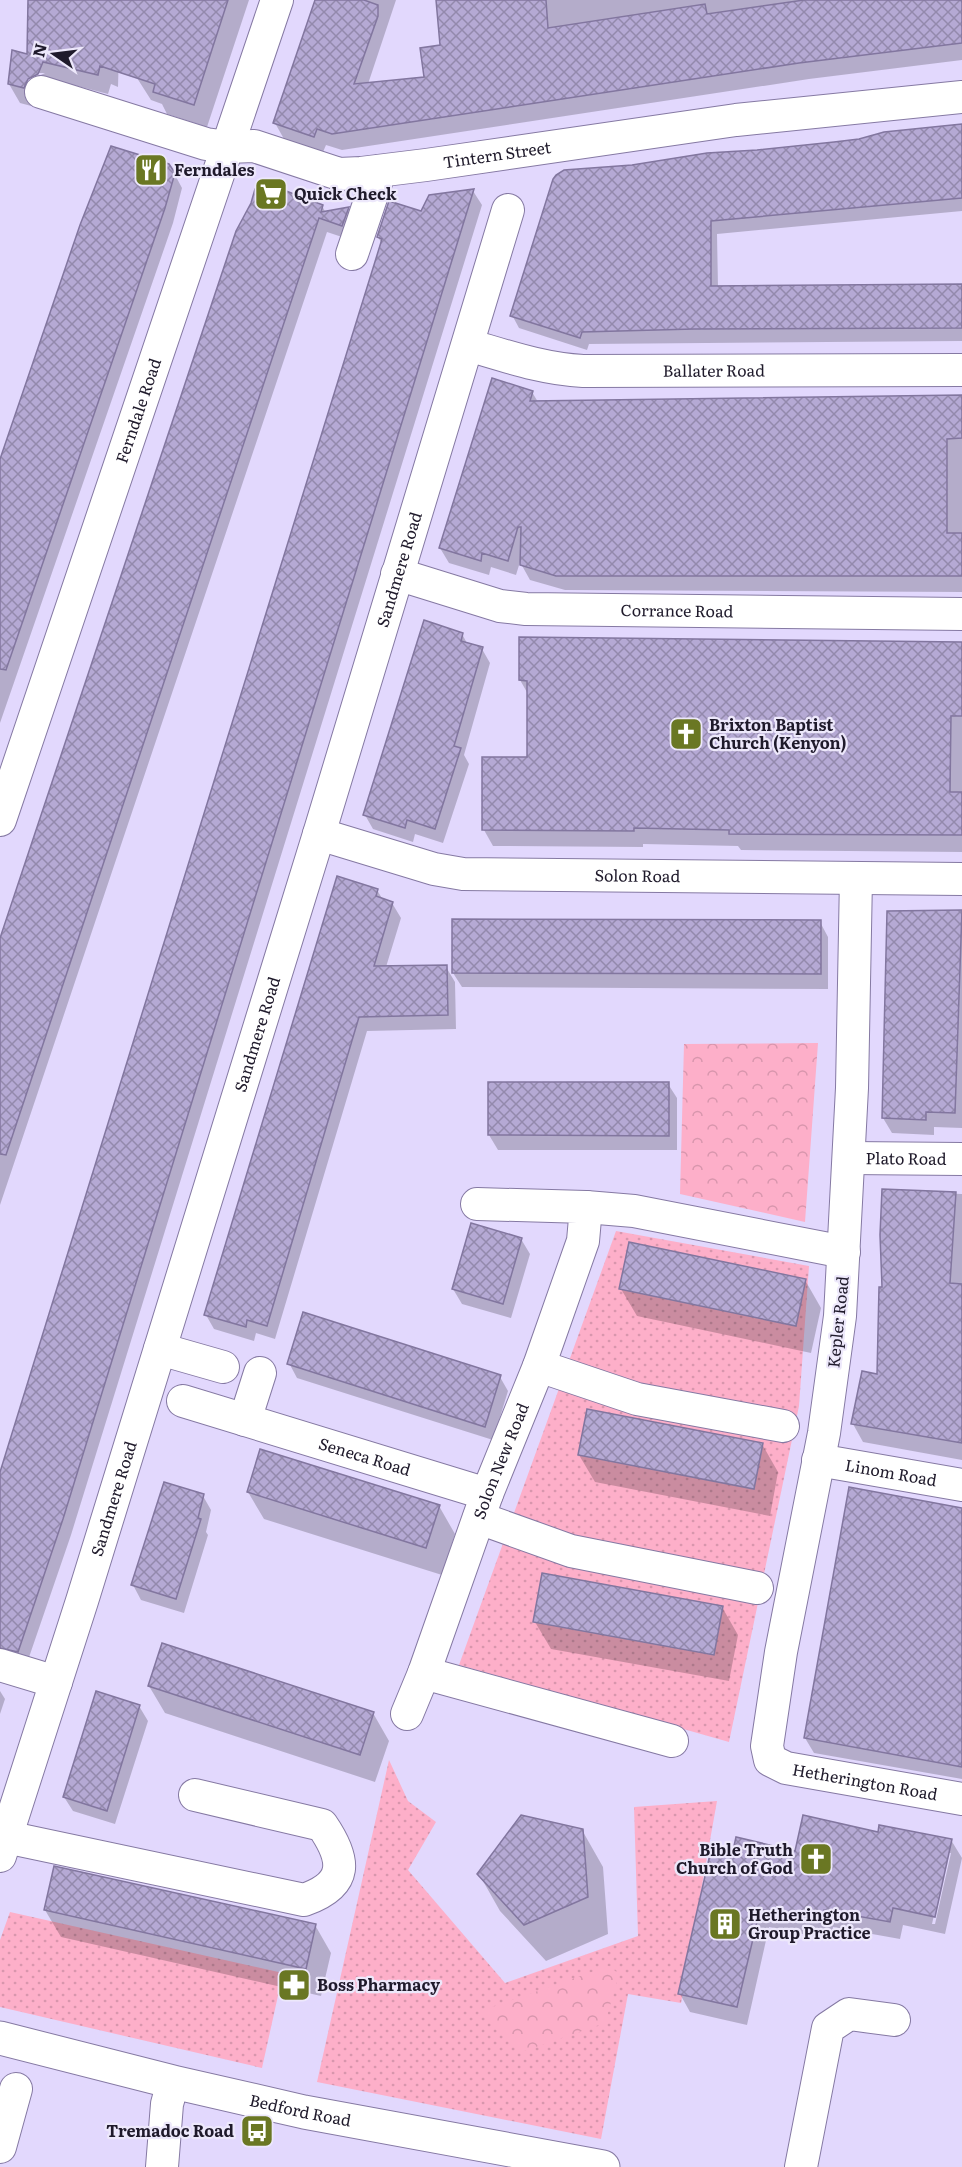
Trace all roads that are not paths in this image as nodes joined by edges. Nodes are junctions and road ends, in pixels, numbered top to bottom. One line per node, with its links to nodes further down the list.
1 (277, 0): 4 (street, Ferndale Road)
2 (40, 92): 4 (street, Tintern Street)
3 (962, 97): 5 (street, Tintern Street)
4 (226, 147): 5 (street, Tintern Street); 12 (street, Ferndale Road)
5 (380, 171): 7 (street)
6 (508, 210): 8 (street, Sandmere Road)
7 (352, 254)
8 (468, 345): 9 (street, Ballater Road); 10 (street, Sandmere Road)
9 (962, 370)
10 (397, 574): 11 (street, Corrance Road); 13 (street, Sandmere Road)
11 (962, 615)
12 (0, 820)
13 (319, 834): 14 (street, Solon Road); 21 (street, Sandmere Road)
14 (856, 878): 15 (street, Solon Road); 16 (street, Kepler Road)
15 (962, 879)
16 (849, 1158): 17 (street, Plato Road); 20 (street, Kepler Road)
17 (962, 1159)
18 (477, 1204): 19 (street)
19 (585, 1207): 20 (street); 23 (street, Solon New Road)
20 (844, 1252): 28 (street, Kepler Road)
21 (160, 1349): 22 (street); 34 (street, Sandmere Road)
22 (223, 1366)
23 (539, 1366): 27 (street); 30 (street, Solon New Road)
24 (260, 1372): 26 (street)
25 (183, 1401): 26 (street, Seneca Road)
26 (244, 1419): 30 (street, Seneca Road)
27 (783, 1426)
28 (818, 1460): 29 (street, Linom Road); 37 (street, Kepler Road)
29 (962, 1485)
30 (483, 1506): 31 (street, Seneca Road); 33 (street, Solon New Road)
31 (757, 1588)
32 (0, 1665): 34 (street)
33 (424, 1673): 35 (street, Solon New Road); 36 (street)
34 (56, 1682): 40 (street, Sandmere Road)
35 (407, 1714)
36 (672, 1741)
37 (770, 1760): 39 (street, Hetherington Road)
38 (195, 1795): 40 (street)
39 (962, 1799)
40 (3, 1846)
41 (894, 2020): 49 (street)
42 (0, 2038): 43 (main road, Bedford Road)
43 (173, 2082): 46 (main road, Bedford Road); 47 (street)
44 (16, 2089): 45 (street)
45 (0, 2147)
46 (483, 2157): 48 (main road, Bedford Road)
47 (162, 2167)
48 (603, 2167)
49 (801, 2167)

